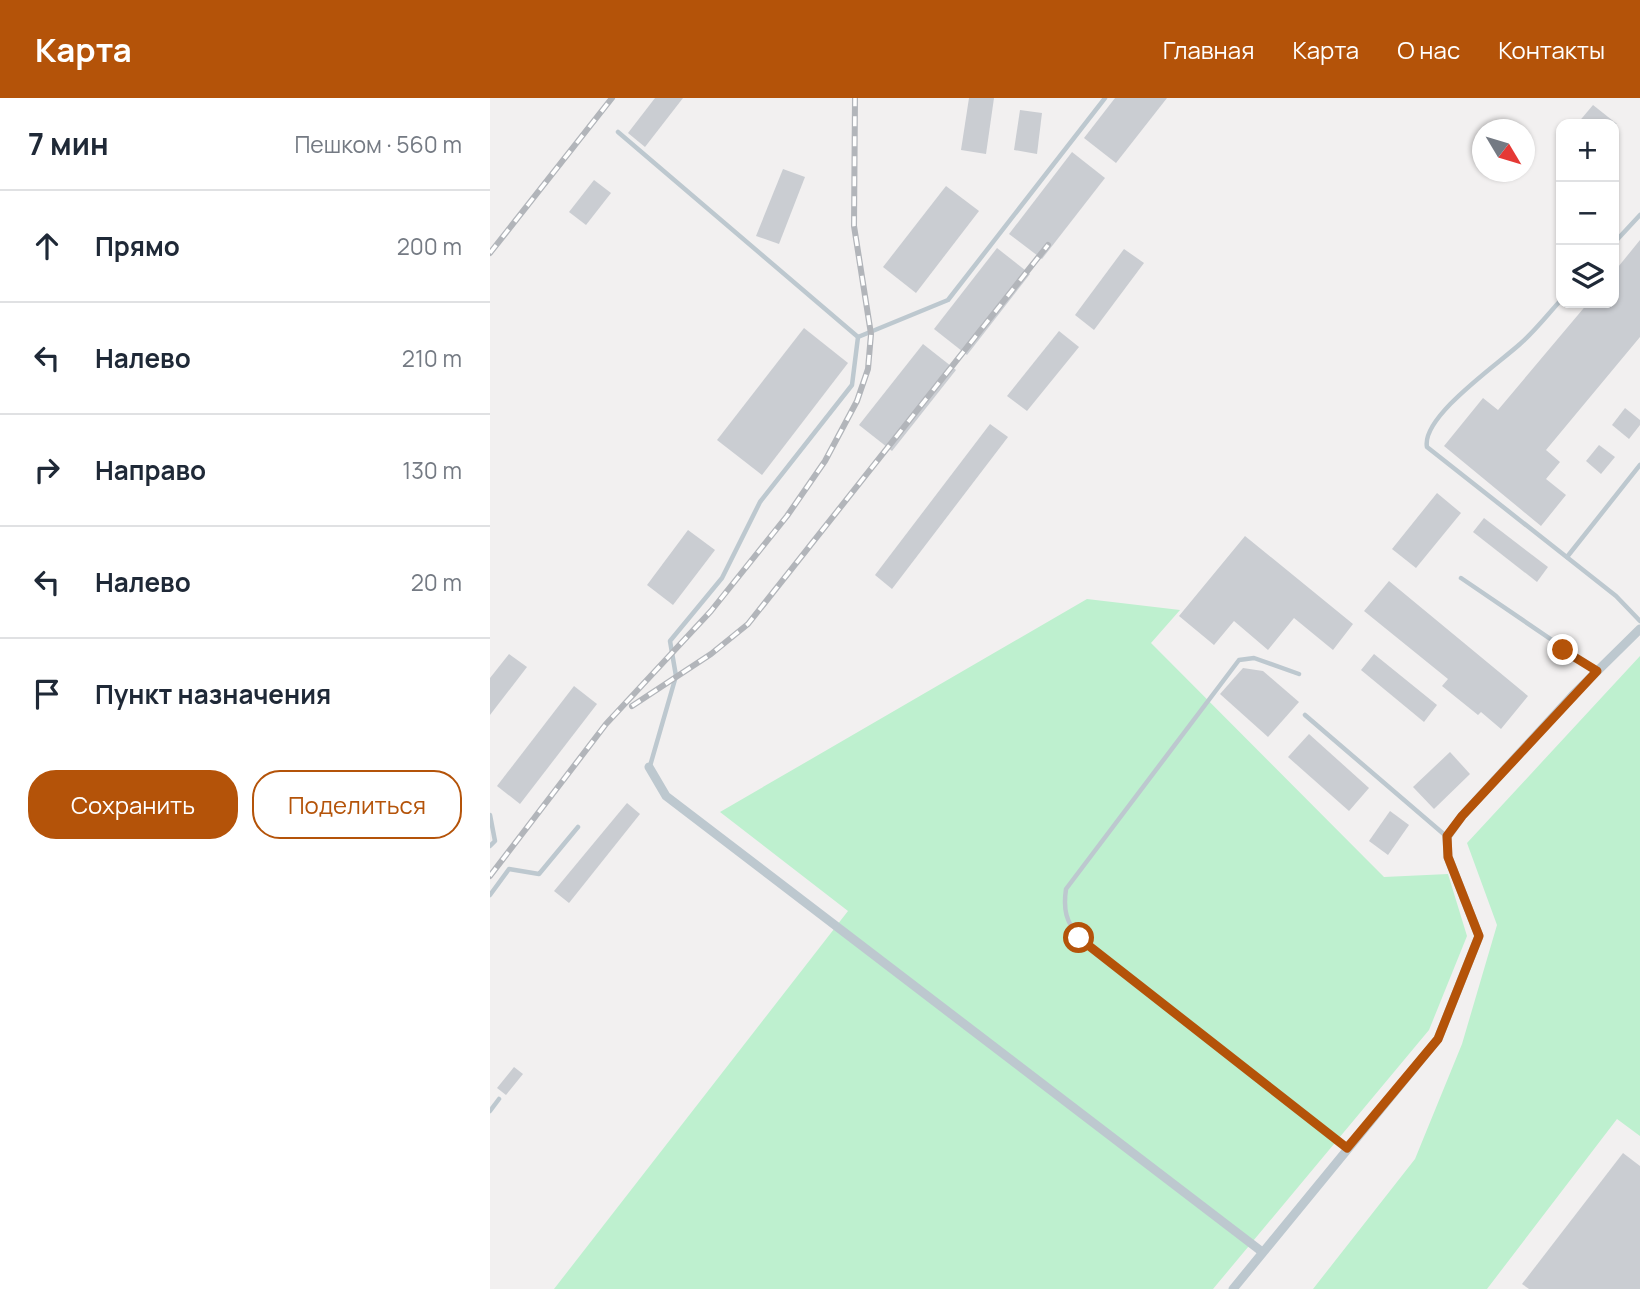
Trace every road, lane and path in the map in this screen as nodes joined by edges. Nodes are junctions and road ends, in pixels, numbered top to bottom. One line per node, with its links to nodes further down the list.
1 (1105, 98): 6 (lane)
2 (618, 132): 6 (lane)
3 (1640, 215): 4 (lane)
4 (1619, 238)
5 (1556, 305): 8 (lane)
6 (858, 337): 15 (lane)
7 (1640, 465): 8 (lane)
8 (1567, 558): 10 (lane)
9 (1461, 578): 12 (lane)
10 (1640, 621)
11 (1640, 629): 12 (street)
12 (1597, 671): 18 (street)
13 (1299, 674): 23 (lane)
14 (1305, 715): 18 (lane)
15 (649, 767): 24 (street)
16 (490, 815): 19 (lane)
17 (578, 827): 20 (lane)
18 (1447, 836): 23 (street)
19 (490, 846)
20 (490, 895)
21 (499, 1098): 22 (lane)
22 (490, 1111)
23 (1347, 1148): 24 (street)
24 (1261, 1251): 25 (street)
25 (1236, 1288)

